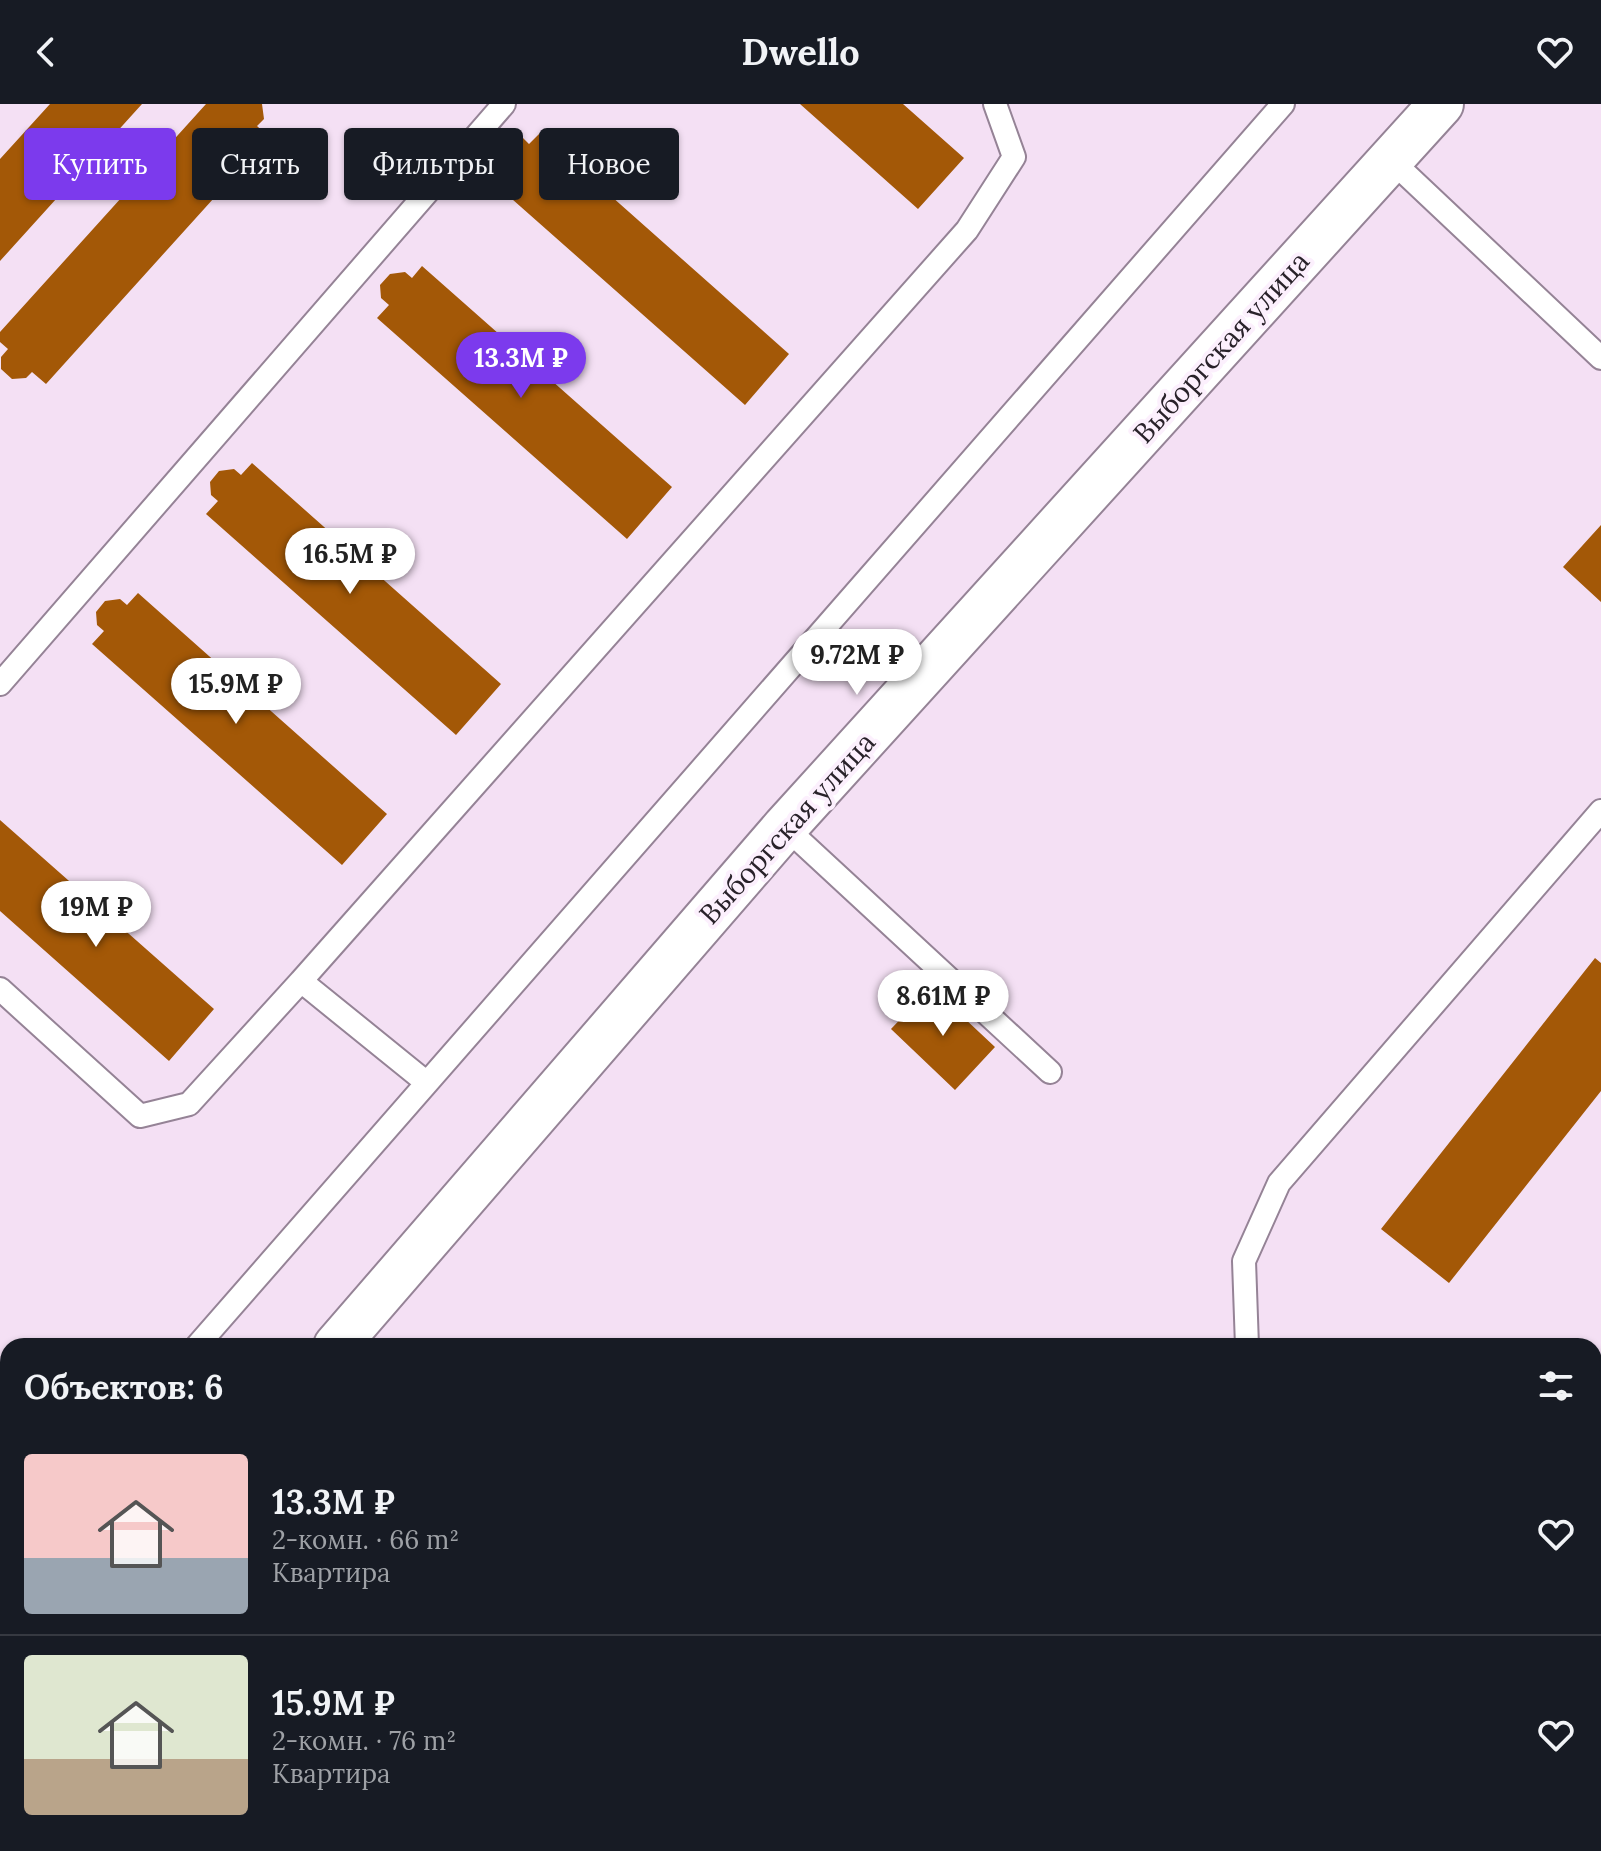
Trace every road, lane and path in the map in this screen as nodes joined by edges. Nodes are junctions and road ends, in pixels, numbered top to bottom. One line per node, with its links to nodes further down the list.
1 (504, 104): 7 (lane)
2 (995, 104): 10 (lane)
3 (1283, 104): 13 (lane)
4 (1441, 104): 5 (street, Выборгская улица)
5 (1391, 160): 6 (lane); 9 (street, Выборгская улица)
6 (1601, 358)
7 (0, 684)
8 (1601, 811): 16 (lane)
9 (785, 827): 12 (lane); 15 (street, Выборгская улица)
10 (301, 981): 11 (lane); 13 (lane)
11 (0, 989)
12 (1050, 1072)
13 (427, 1083): 14 (lane)
14 (204, 1338)
15 (343, 1338)
16 (1247, 1338)

